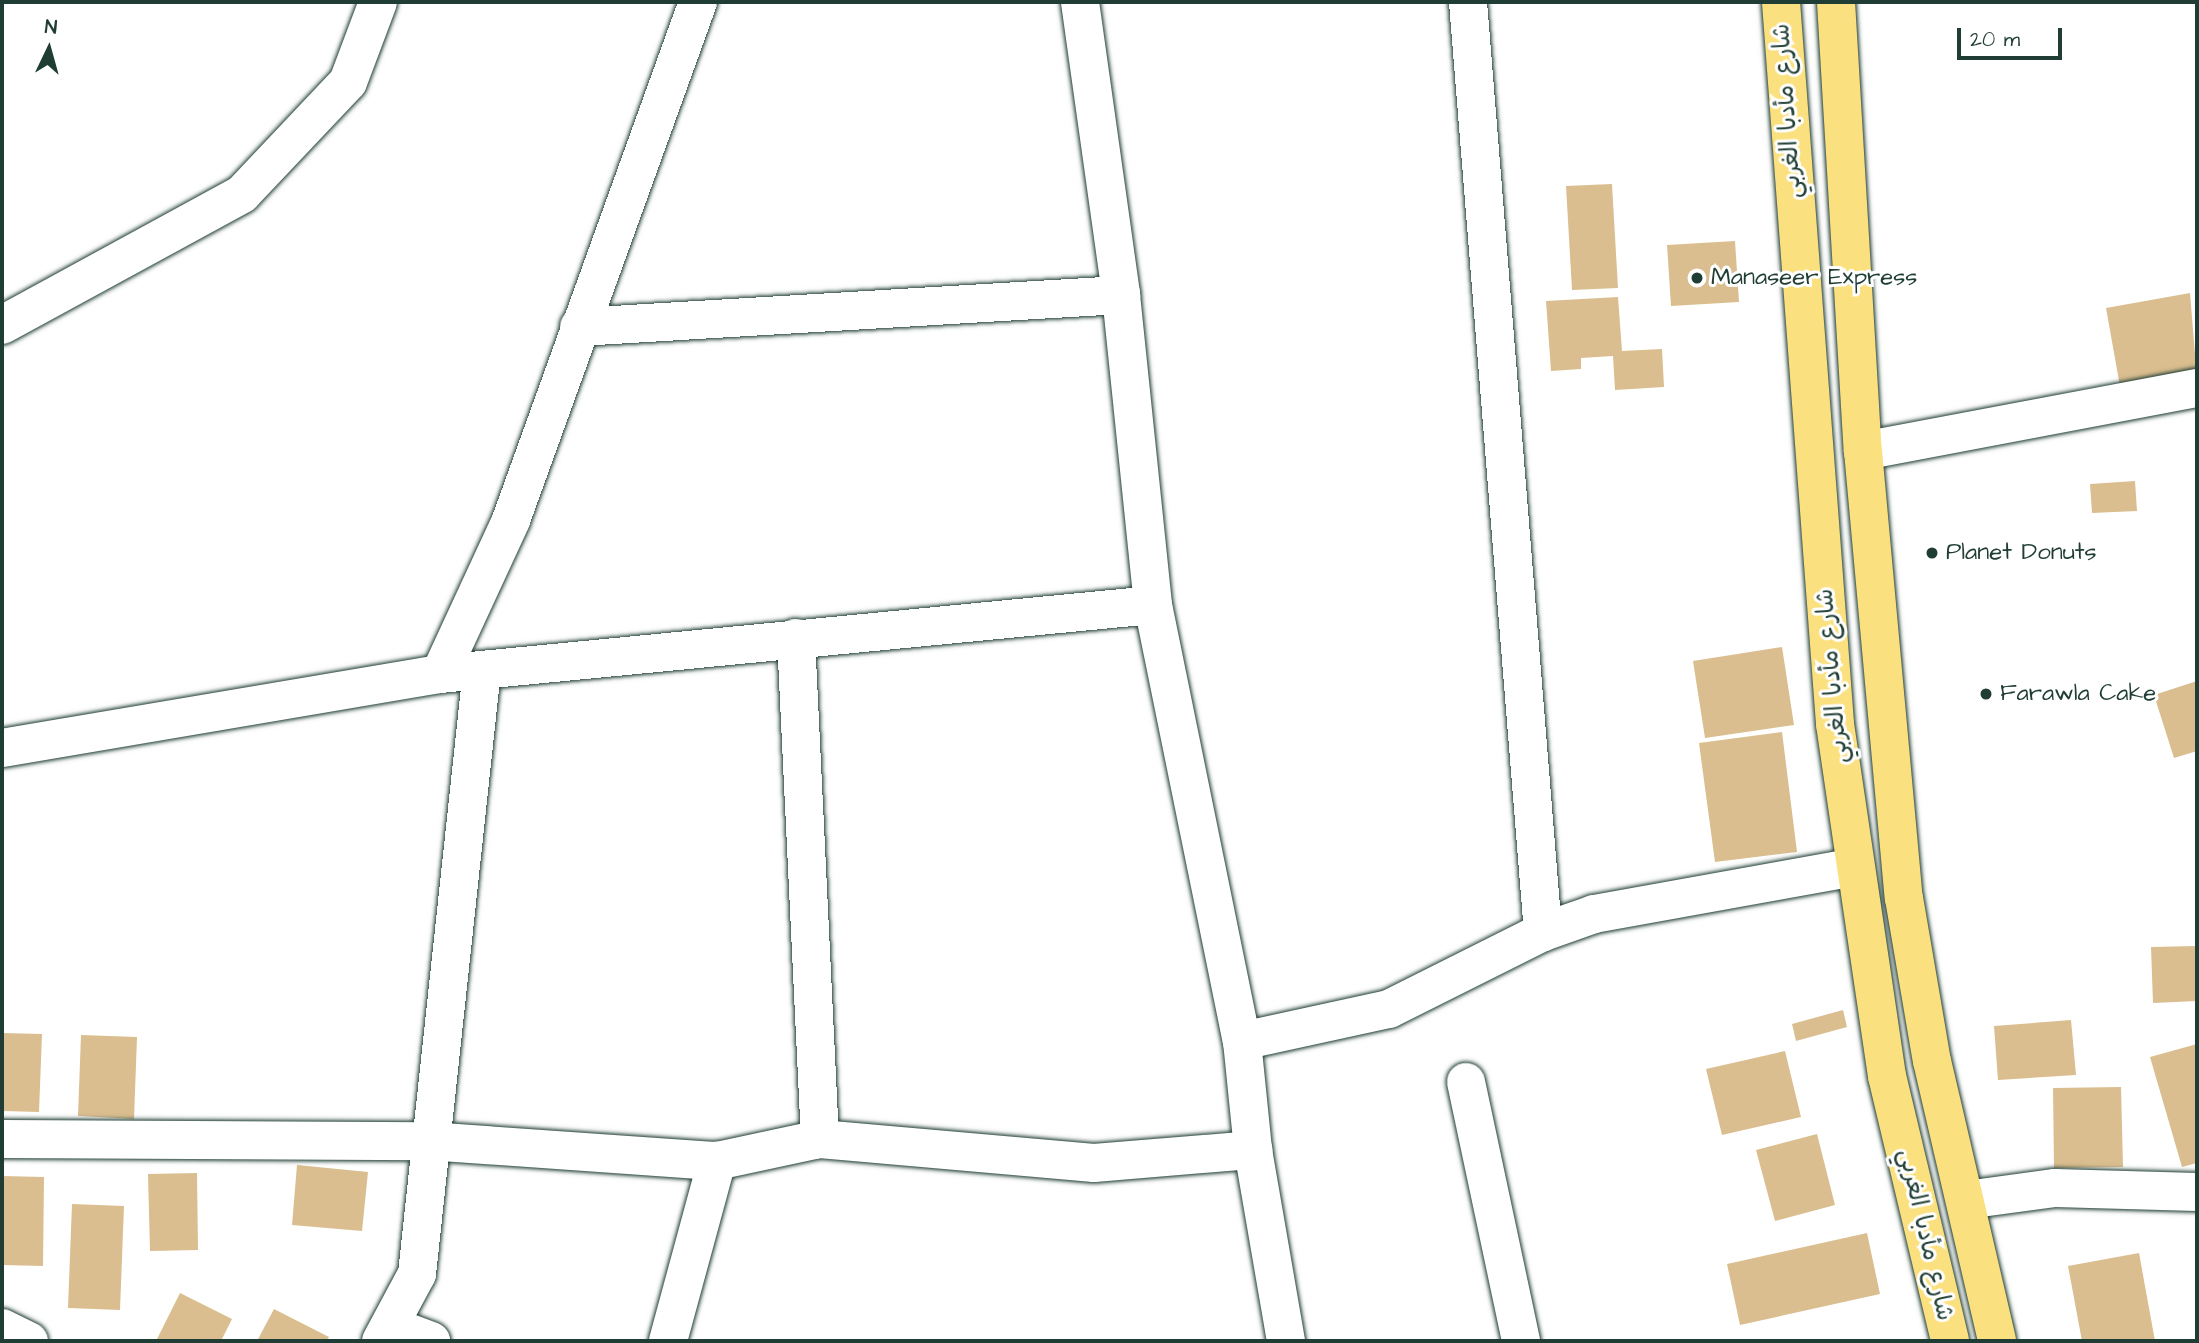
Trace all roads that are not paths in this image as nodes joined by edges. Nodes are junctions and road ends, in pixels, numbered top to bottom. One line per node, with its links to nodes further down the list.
1 (378, 2): 10 (street)
2 (698, 2): 11 (street)
3 (1080, 2): 9 (street)
4 (1468, 2): 20 (street)
5 (1781, 2): 8 (main road, شارع مأدبا الغربي)
6 (1836, 2): 7 (main road, شارع مأدبا الغربي)
7 (1848, 200): 8 (main road); 13 (main road, شارع مأدبا الغربي)
8 (1794, 204): 19 (main road, شارع مأدبا الغربي)
9 (1121, 295): 11 (street); 14 (street)
10 (2, 326)
11 (579, 327): 17 (street)
12 (2197, 388): 13 (street)
13 (1863, 451): 29 (main road, شارع مأدبا الغربي)
14 (1153, 605): 15 (street); 21 (street)
15 (796, 638): 16 (street); 24 (street)
16 (482, 670): 17 (street); 25 (street)
17 (440, 674): 18 (street)
18 (2, 748)
19 (1854, 867): 20 (street); 37 (main road, شارع مأدبا الغربي)
20 (1543, 932): 21 (street)
21 (1242, 1041): 26 (street)
22 (1466, 1082): 36 (street)
23 (2, 1139): 25 (street)
24 (820, 1139): 26 (street); 27 (street)
25 (428, 1141): 27 (street); 31 (street)
26 (1254, 1150): 35 (street)
27 (717, 1161): 34 (street)
28 (2197, 1192): 29 (street)
29 (1966, 1200): 38 (main road, شارع مأدبا الغربي)
30 (2, 1328): 32 (street)
31 (386, 1334): 33 (street)
32 (29, 1341)
33 (431, 1341)
34 (668, 1341)
35 (1286, 1341)
36 (1521, 1341)
37 (1950, 1341)
38 (1997, 1341)

